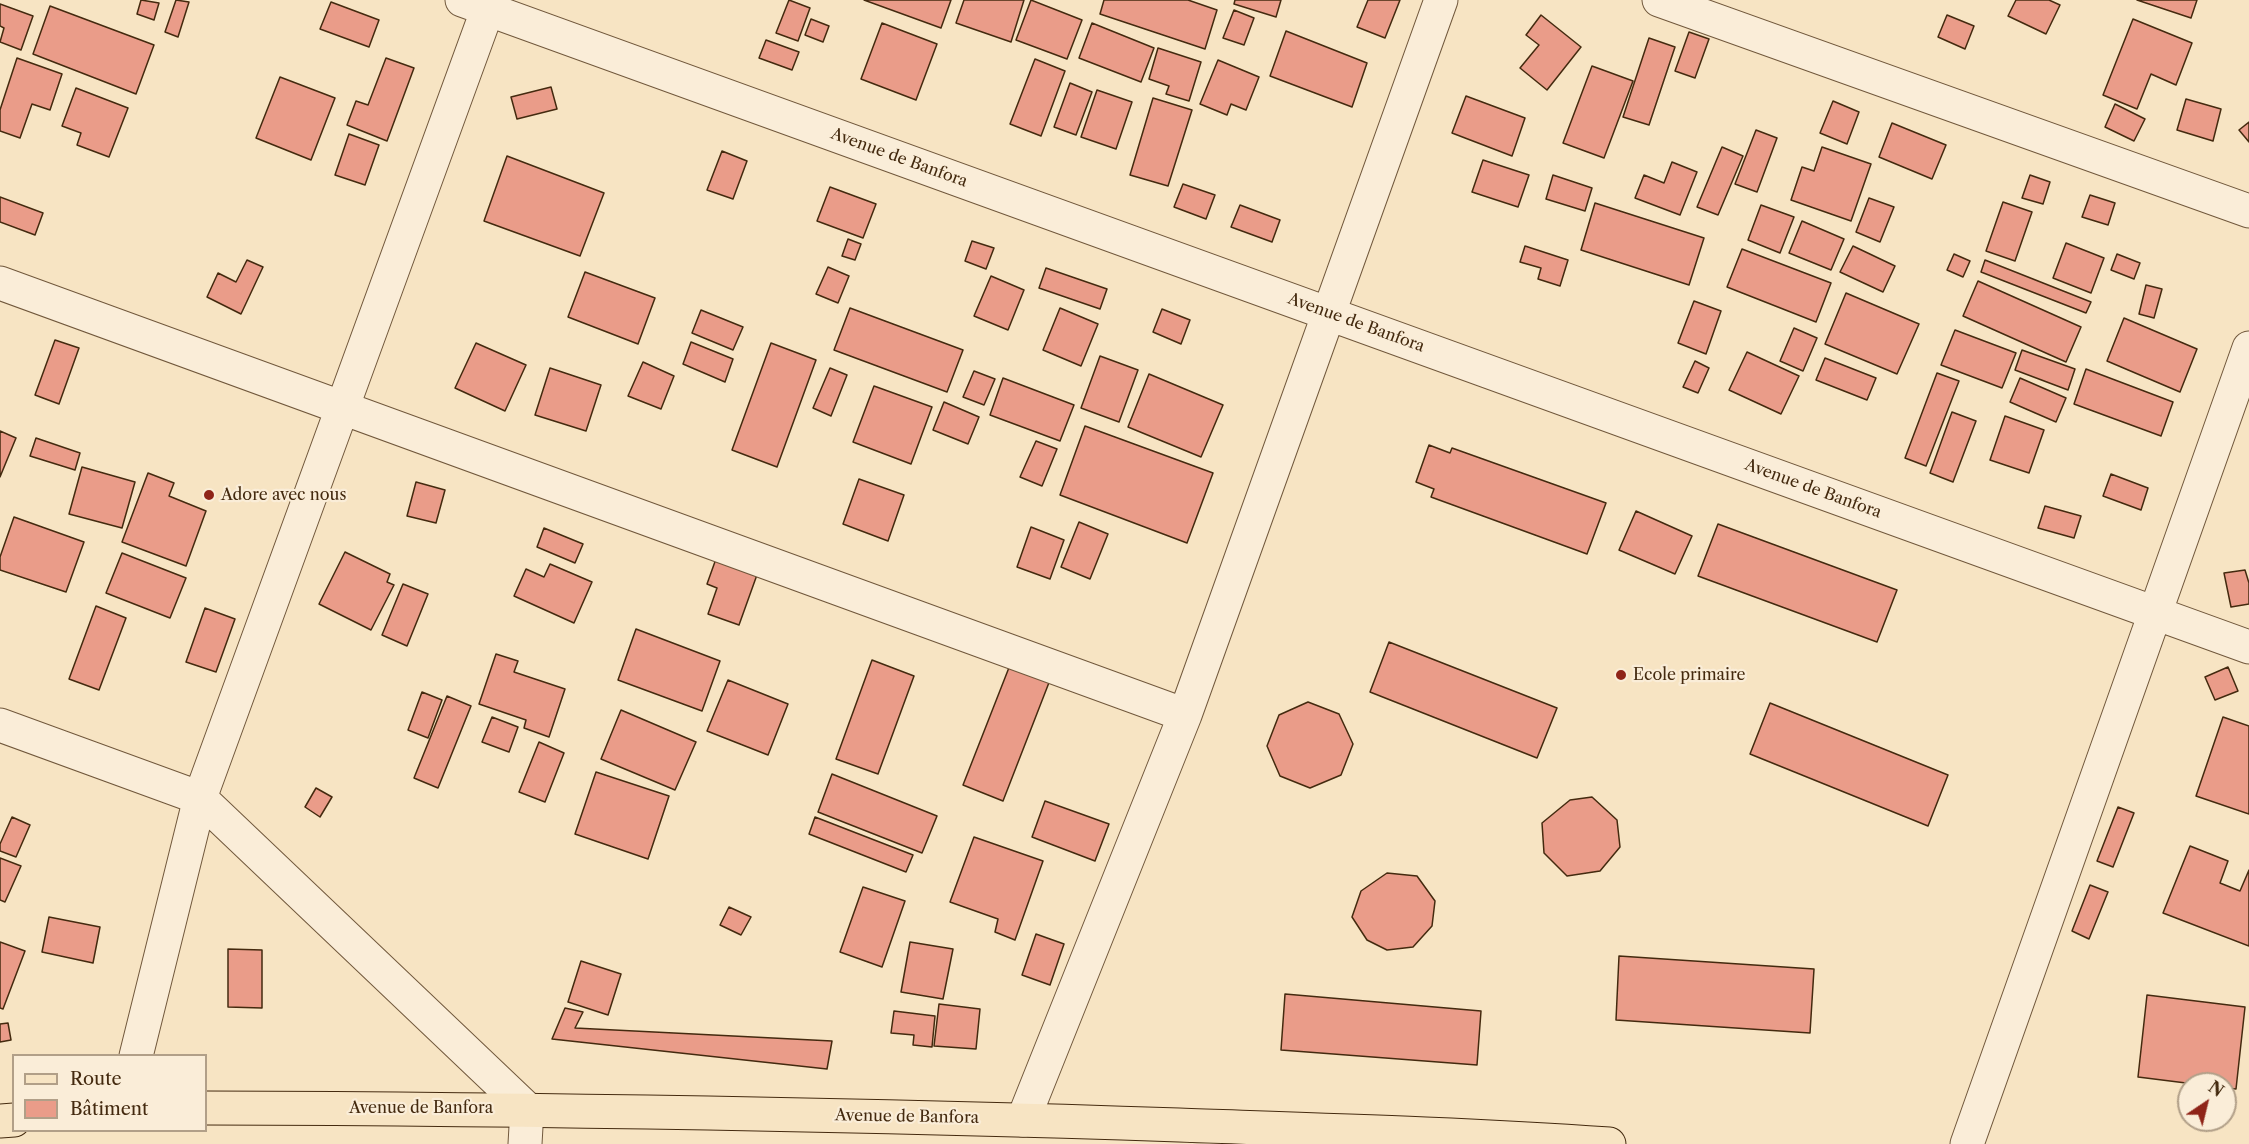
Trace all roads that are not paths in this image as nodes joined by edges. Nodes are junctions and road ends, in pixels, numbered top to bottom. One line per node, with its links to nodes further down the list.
1 (1442, 0): 6 (street)
2 (1659, 0): 4 (street)
3 (480, 3): 6 (street, Avenue de Banfora); 8 (street)
4 (2249, 211)
5 (0, 283): 8 (street)
6 (1329, 314): 9 (street, Avenue de Banfora); 11 (street)
7 (2249, 348): 9 (street)
8 (342, 408): 11 (street); 13 (street)
9 (2154, 612): 10 (street, Avenue de Banfora); 20 (street)
10 (2249, 646)
11 (1185, 715): 17 (street)
12 (0, 725): 13 (street)
13 (200, 798): 14 (street); 16 (street)
14 (136, 1054)
15 (207, 1108): 16 (main road, Avenue de Banfora)
16 (527, 1109): 17 (main road, Avenue de Banfora); 18 (street)
17 (1023, 1120): 19 (main road, Avenue de Banfora)
18 (525, 1144)
19 (1609, 1144)
20 (1967, 1144)

